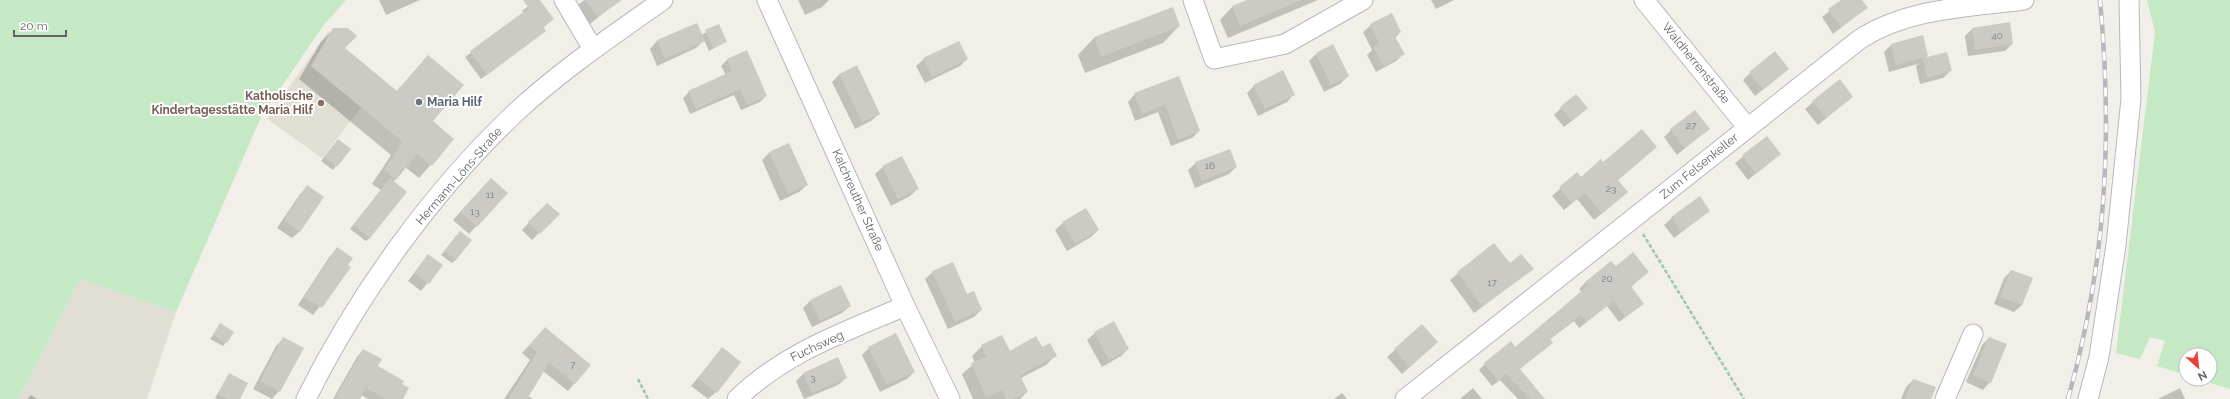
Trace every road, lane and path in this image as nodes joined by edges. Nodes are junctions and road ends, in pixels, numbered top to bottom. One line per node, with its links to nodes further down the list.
1 (564, 0): 9 (street)
2 (663, 0): 9 (street, Hermann-Löns-Straße)
3 (767, 0): 12 (street, Kalchreuther Straße)
4 (1193, 0): 5 (street)
5 (1363, 0)
6 (1644, 0): 10 (street, Waldherrenstraße)
7 (2024, 0): 10 (street, Zum Felsenkeller)
8 (2129, 0): 22 (street)
9 (593, 49): 15 (street, Hermann-Löns-Straße)
10 (1747, 127): 11 (street, Zum Felsenkeller)
11 (1633, 218): 19 (street, Zum Felsenkeller); 20 (path)
12 (905, 306): 17 (street, Fuchsweg); 18 (street, Kalchreuther Straße)
13 (1973, 334): 21 (street)
14 (638, 379): 16 (path)
15 (306, 399)
16 (648, 399)
17 (737, 399)
18 (950, 399)
19 (1405, 399)
20 (1744, 399)
21 (1944, 399)
22 (2088, 399)

